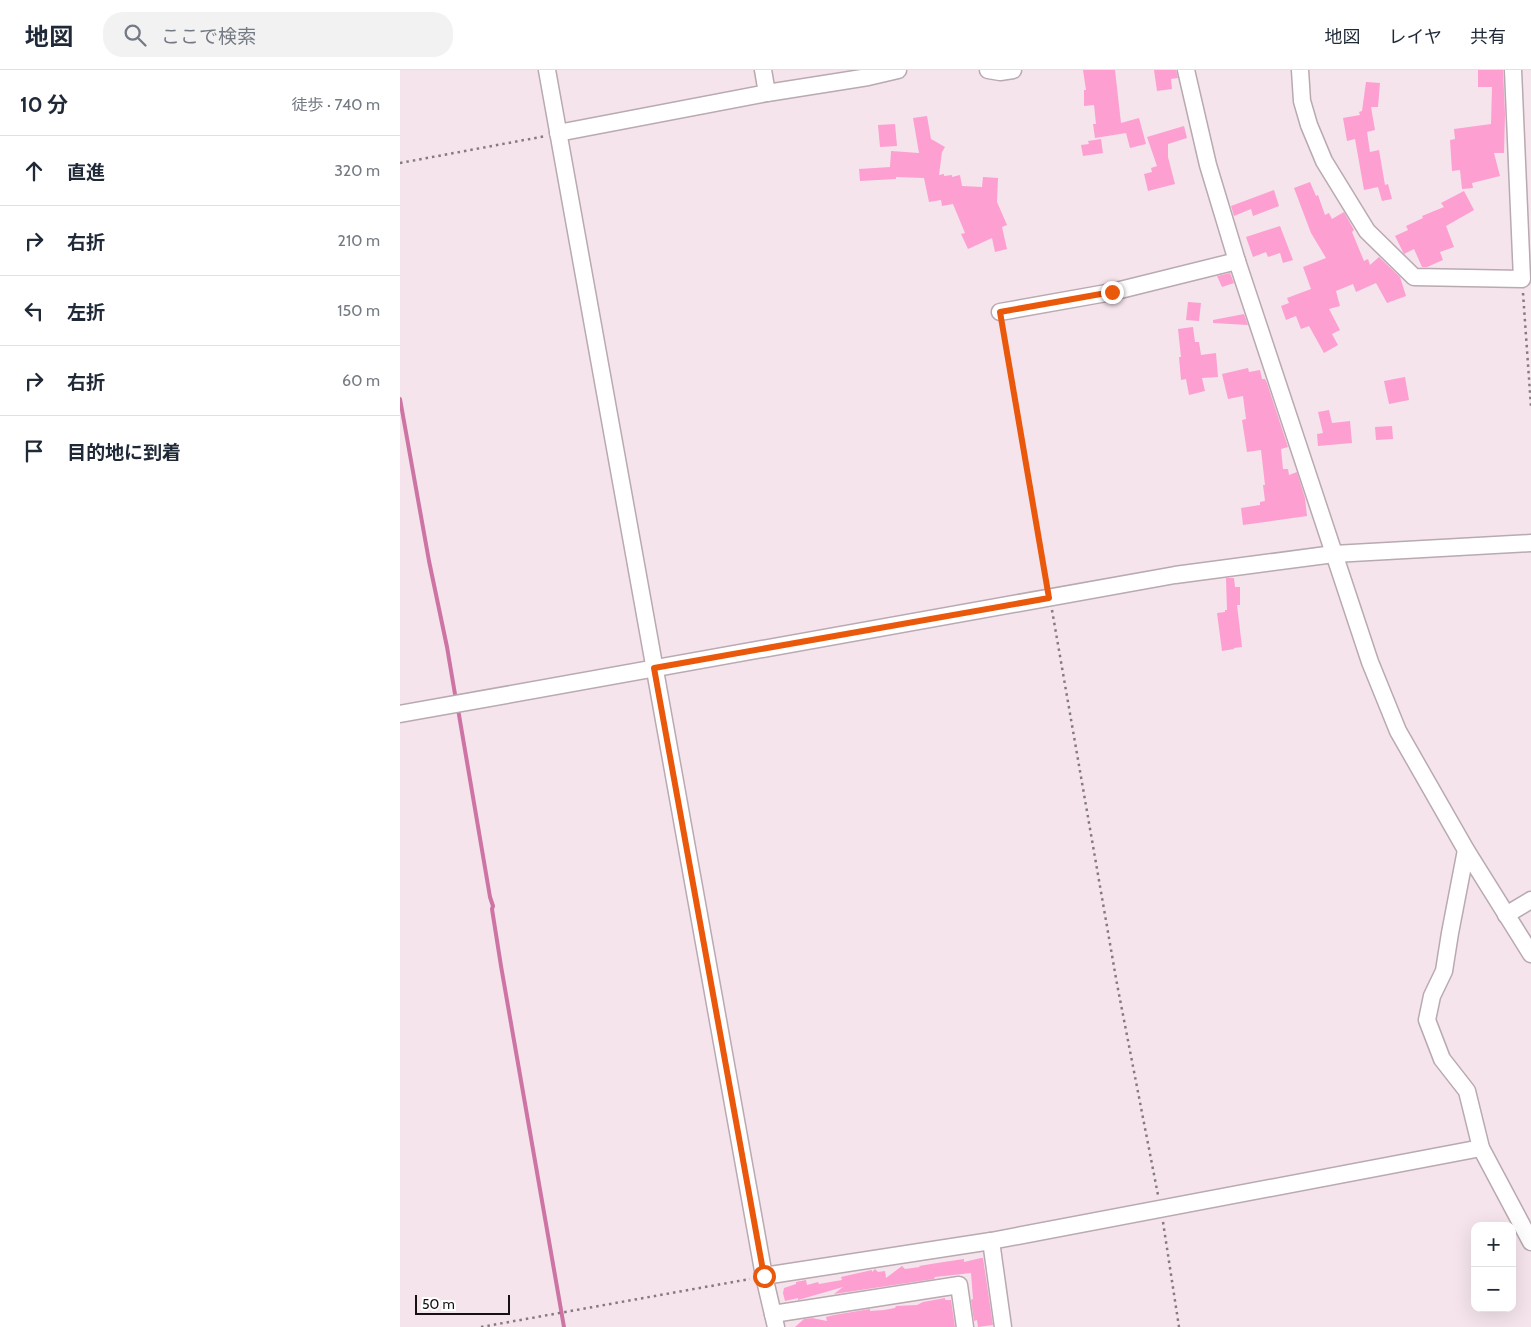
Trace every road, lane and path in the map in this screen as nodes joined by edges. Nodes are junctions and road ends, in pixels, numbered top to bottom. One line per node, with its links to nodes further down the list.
1 (547, 70): 8 (street)
2 (763, 70): 7 (street)
3 (898, 70): 7 (street)
4 (1186, 70): 10 (street)
5 (1300, 70): 11 (street)
6 (1513, 70): 11 (street)
7 (767, 93): 8 (street)
8 (558, 133): 9 (path); 17 (street)
9 (400, 163)
10 (1237, 261): 12 (street); 15 (street)
11 (1522, 279): 13 (path)
12 (1000, 312): 16 (path)
13 (1531, 407)
14 (1531, 543): 15 (street)
15 (1334, 554): 16 (street); 19 (street)
16 (1049, 598): 17 (street); 24 (path)
17 (654, 668): 18 (street); 27 (street)
18 (400, 714)
19 (1466, 850): 21 (street); 23 (street)
20 (1531, 900): 21 (street)
21 (1506, 914): 22 (street)
22 (1531, 954)
23 (1480, 1148): 24 (street); 26 (street)
24 (1161, 1209): 25 (street); 32 (path)
25 (991, 1241): 27 (street); 31 (street)
26 (1531, 1242)
27 (764, 1276): 28 (street); 29 (path)
28 (774, 1320): 30 (street)
29 (481, 1327)
30 (965, 1327)
31 (1003, 1327)
32 (1179, 1327)

